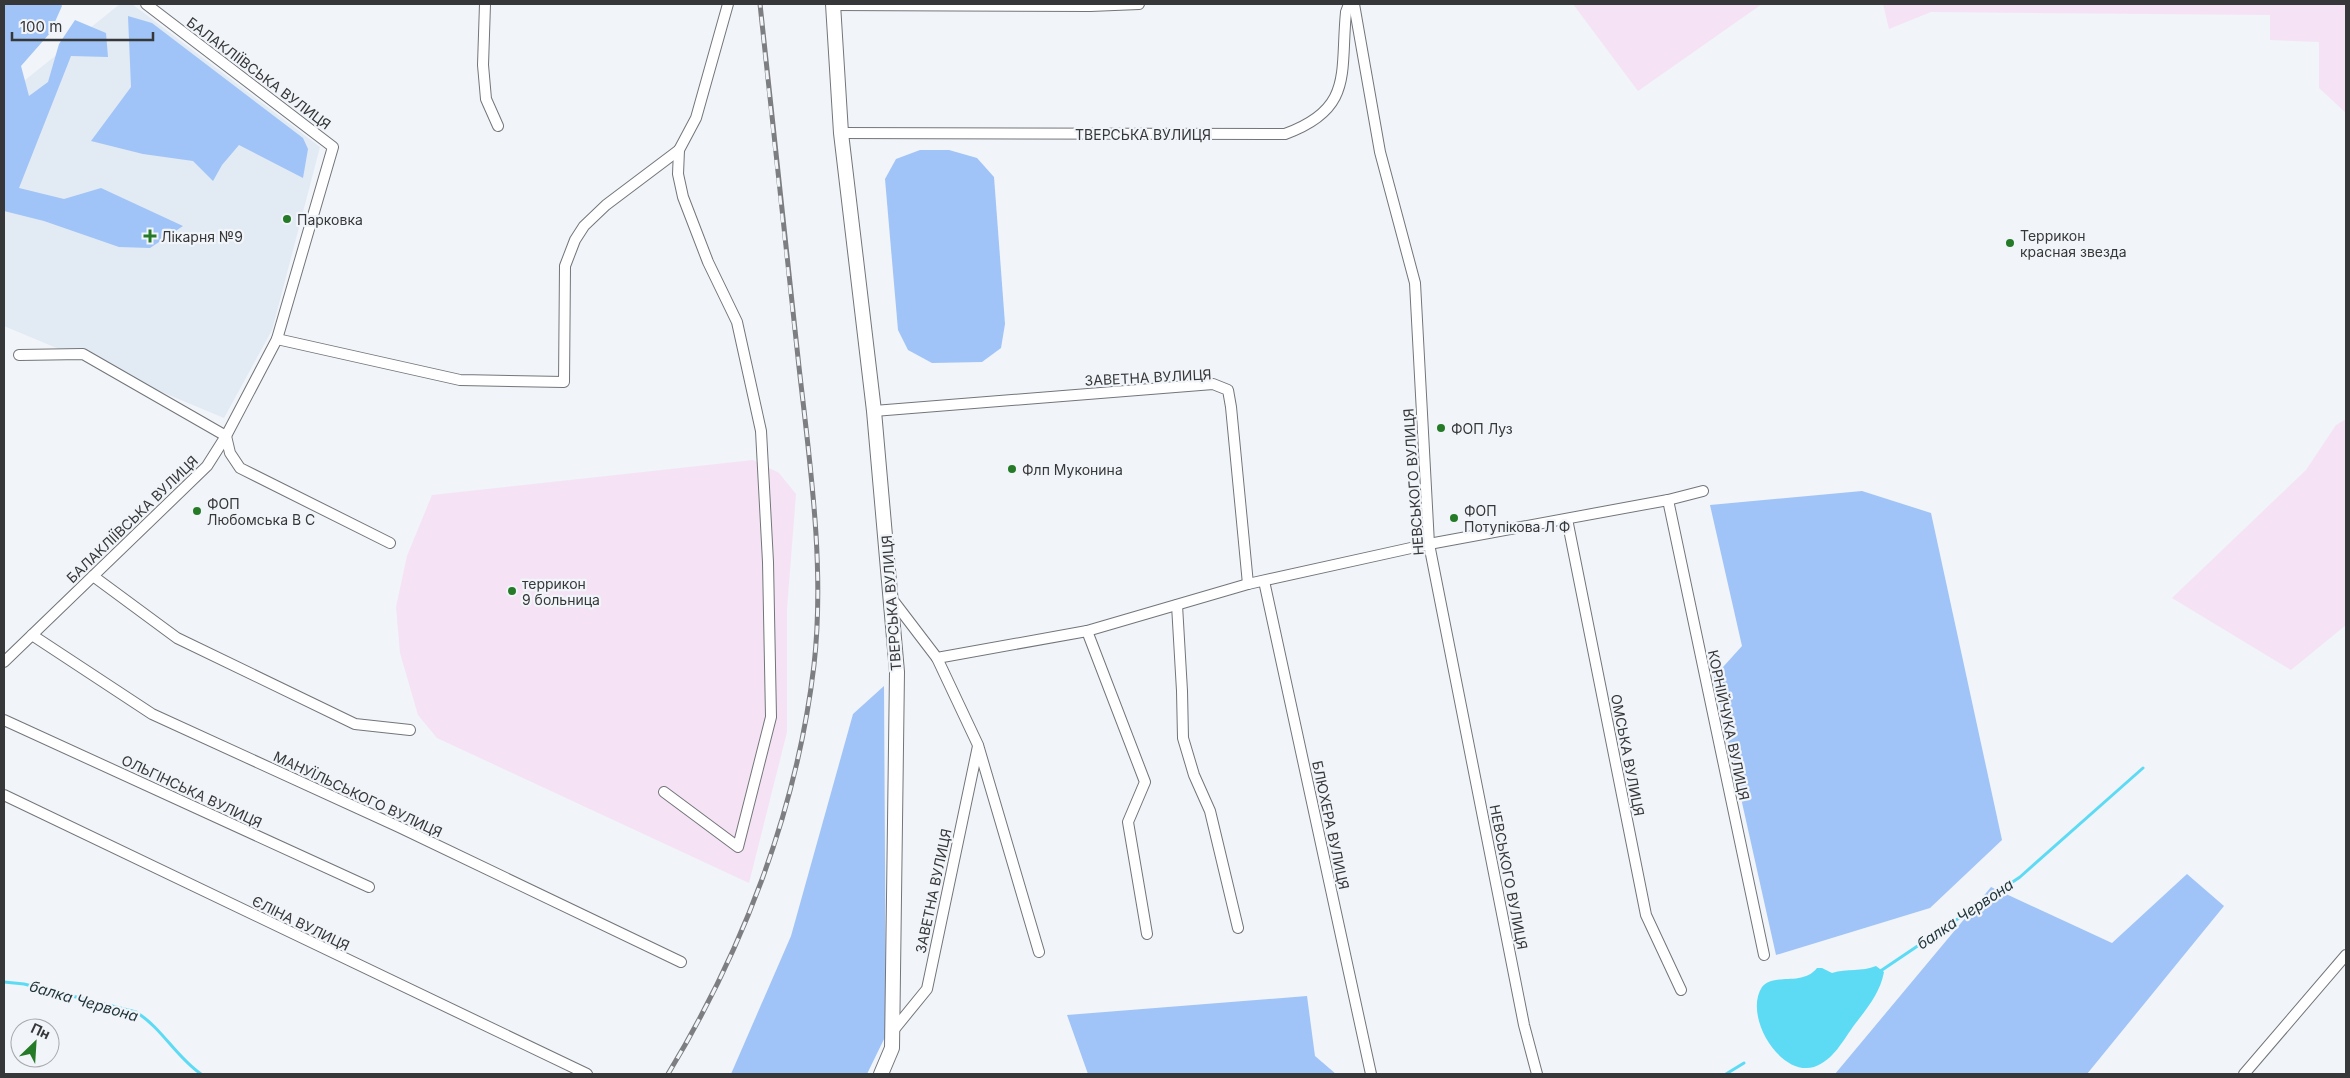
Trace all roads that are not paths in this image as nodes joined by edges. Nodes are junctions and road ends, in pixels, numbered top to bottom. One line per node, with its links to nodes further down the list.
1 (146, 4): 11 (street, БАЛАКЛІЇВСЬКА ВУЛИЦЯ)
2 (485, 4): 8 (street)
3 (728, 4): 10 (street)
4 (833, 4): 5 (street, ТВЕРСЬКА ВУЛИЦЯ); 9 (main road, ТВЕРСЬКА ВУЛИЦЯ)
5 (1138, 4)
6 (1349, 4): 9 (street, ТВЕРСЬКА ВУЛИЦЯ)
7 (1354, 4): 19 (street, НЕВСЬКОГО ВУЛИЦЯ)
8 (498, 126)
9 (841, 133): 13 (main road, ТВЕРСЬКА ВУЛИЦЯ)
10 (679, 150): 11 (street); 32 (street)
11 (277, 339): 14 (street, БАЛАКЛІЇВСЬКА ВУЛИЦЯ)
12 (19, 355): 14 (street)
13 (874, 411): 22 (street, ЗАВЕТНА ВУЛИЦЯ); 23 (main road, ТВЕРСЬКА ВУЛИЦЯ)
14 (226, 436): 18 (street); 20 (street, БАЛАКЛІЇВСЬКА ВУЛИЦЯ)
15 (1703, 491): 16 (street)
16 (1668, 500): 17 (street); 39 (street, КОРНІЙЧУКА ВУЛИЦЯ)
17 (1567, 519): 19 (street); 41 (street, ОМСЬКА ВУЛИЦЯ)
18 (390, 543)
19 (1429, 544): 21 (street); 46 (street, НЕВСЬКОГО ВУЛИЦЯ)
20 (93, 576): 26 (street, БАЛАКЛІЇВСЬКА ВУЛИЦЯ); 30 (street)
21 (1264, 581): 22 (street); 45 (street, БЛЮХЕРА ВУЛИЦЯ)
22 (1248, 584): 24 (street)
23 (892, 599): 27 (street); 42 (main road, ТВЕРСЬКА ВУЛИЦЯ)
24 (1177, 605): 25 (street); 35 (street)
25 (1087, 631): 27 (street); 36 (street)
26 (32, 635): 28 (street, БАЛАКЛІЇВСЬКА ВУЛИЦЯ); 40 (street, МАНУЇЛЬСЬКОГО ВУЛИЦЯ)
27 (937, 658): 31 (street)
28 (4, 662)
29 (4, 720): 34 (street, ОЛЬГІНСЬКА ВУЛИЦЯ)
30 (410, 730)
31 (978, 745): 37 (street); 42 (street, ЗАВЕТНА ВУЛИЦЯ)
32 (664, 792)
33 (4, 795): 43 (street, ЄЛІНА ВУЛИЦЯ)
34 (369, 887)
35 (1238, 928)
36 (1147, 934)
37 (1039, 952)
38 (2346, 955): 47 (street)
39 (1764, 956)
40 (681, 962)
41 (1681, 990)
42 (892, 1032): 44 (main road, ТВЕРСЬКА ВУЛИЦЯ)
43 (587, 1074)
44 (881, 1074)
45 (1371, 1074)
46 (1537, 1074)
47 (2244, 1074)

